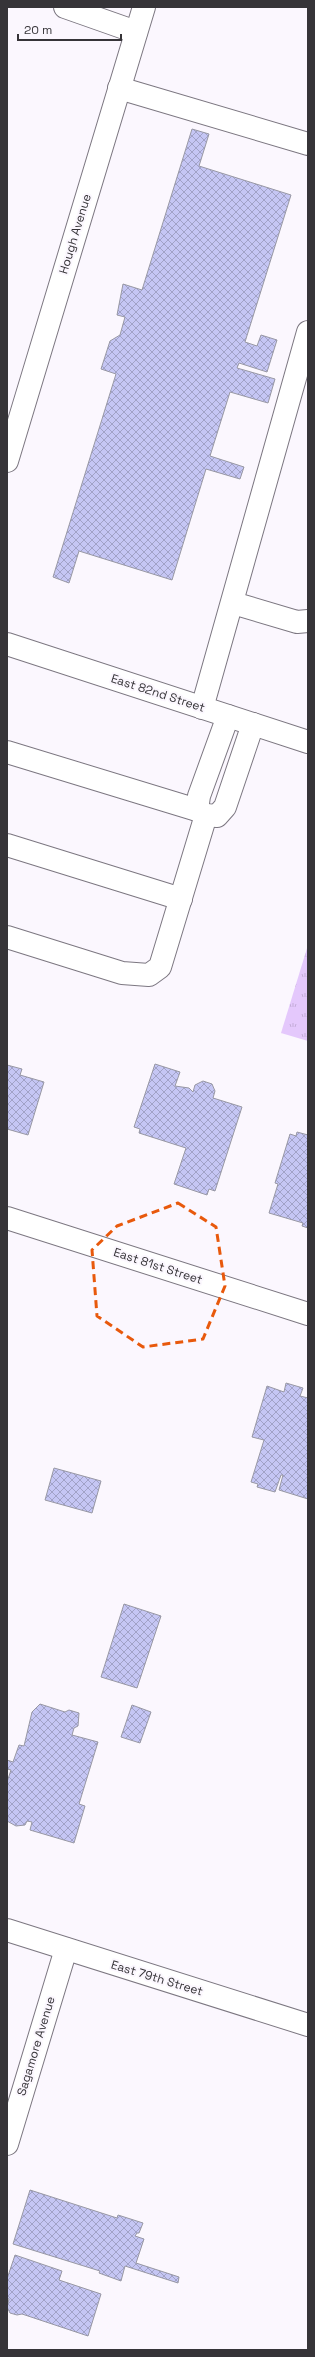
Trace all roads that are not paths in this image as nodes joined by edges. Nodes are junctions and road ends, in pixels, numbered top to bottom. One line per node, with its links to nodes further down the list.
1 (65, 7): 3 (street)
2 (144, 7): 3 (street, Hough Avenue)
3 (136, 32): 4 (street, Hough Avenue)
4 (119, 88): 5 (street); 7 (street, Hough Avenue)
5 (308, 144)
6 (308, 332): 8 (street)
7 (7, 461)
8 (233, 603): 9 (street); 11 (street)
9 (308, 621)
10 (7, 644): 11 (street, East 82nd Street)
11 (202, 708): 12 (street, East 82nd Street)
12 (228, 716): 13 (street, East 82nd Street); 16 (street)
13 (253, 724): 14 (street, East 82nd Street); 16 (street)
14 (308, 742)
15 (7, 752): 16 (street)
16 (202, 813): 18 (street)
17 (7, 845): 18 (street)
18 (181, 898): 19 (street)
19 (7, 937)
20 (7, 1218): 21 (street, East 81st Street)
21 (308, 1314)
22 (7, 1930): 23 (street, East 79th Street)
23 (66, 1949): 24 (street, East 79th Street); 25 (street, Sagamore Avenue)
24 (308, 2025)
25 (7, 2144)

